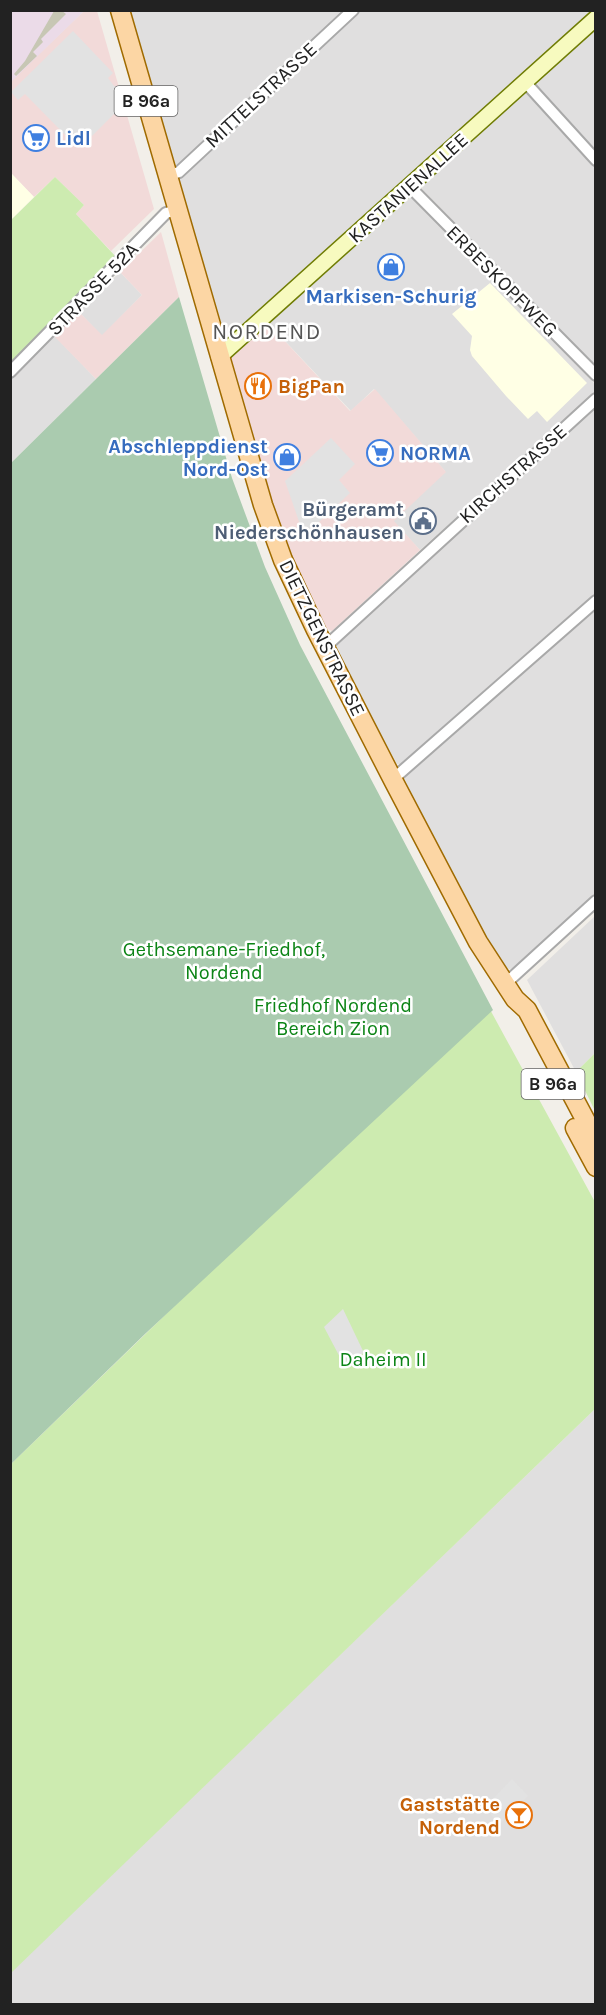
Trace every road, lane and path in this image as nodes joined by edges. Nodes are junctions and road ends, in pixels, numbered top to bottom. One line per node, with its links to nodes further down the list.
1 (120, 10): 6 (main road, DIETZGENSTRASSE / B 96a)
2 (353, 10): 6 (street, MITTELSTRASSE)
3 (596, 18): 4 (street, KASTANIENALLEE)
4 (526, 82): 5 (street); 7 (street, KASTANIENALLEE)
5 (596, 159)
6 (167, 176): 8 (main road, DIETZGENSTRASSE / B 96a)
7 (409, 186): 9 (street, KASTANIENALLEE); 11 (street, ERBESKOPFWEG)
8 (177, 210): 9 (main road, DIETZGENSTRASSE / B 96a); 10 (street, STRASSE 52A)
9 (219, 357): 14 (main road, DIETZGENSTRASSE / B 96a)
10 (10, 372)
11 (596, 375)
12 (596, 399): 14 (street, KIRCHSTRASSE)
13 (596, 601): 15 (street)
14 (325, 648): 15 (main road, DIETZGENSTRASSE / B 96a)
15 (393, 780): 17 (main road, DIETZGENSTRASSE / B 96a)
16 (596, 901): 17 (street)
17 (510, 992): 18 (main road, DIETZGENSTRASSE / B 96a); 19 (main road, DIETZGENSTRASSE / B 96a)
18 (596, 1140)
19 (596, 1167)

